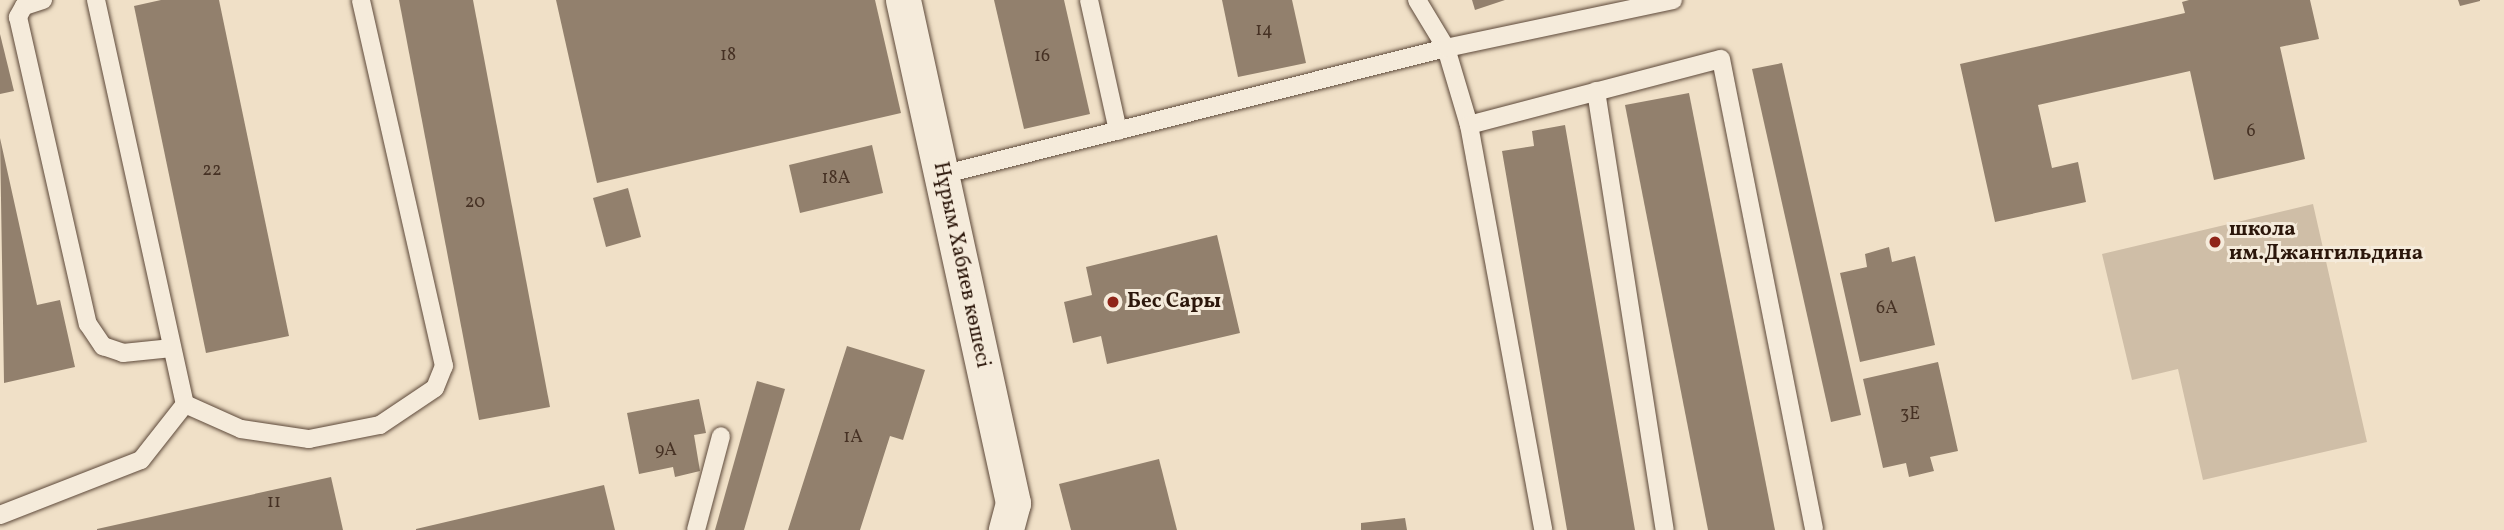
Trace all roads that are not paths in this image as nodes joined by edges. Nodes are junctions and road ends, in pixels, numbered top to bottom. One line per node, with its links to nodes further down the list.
1 (43, 0): 13 (lane)
2 (96, 0): 13 (lane)
3 (360, 0): 14 (lane)
4 (904, 0): 12 (street, Нұрым Хабиев көшесі)
5 (1088, 0): 11 (lane)
6 (1417, 0): 8 (lane)
7 (1673, 0): 8 (lane)
8 (1446, 48): 10 (lane); 11 (lane)
9 (1596, 91): 10 (lane); 17 (lane); 22 (lane)
10 (1469, 125): 21 (lane)
11 (1118, 131): 12 (lane)
12 (941, 175): 20 (street, Нұрым Хабиев көшесі)
13 (172, 348): 14 (lane)
14 (185, 404): 16 (lane)
15 (721, 436): 19 (lane)
16 (0, 517): 18 (lane)
17 (1814, 529)
18 (3, 530)
19 (696, 530)
20 (1006, 530)
21 (1543, 530)
22 (1665, 530)

